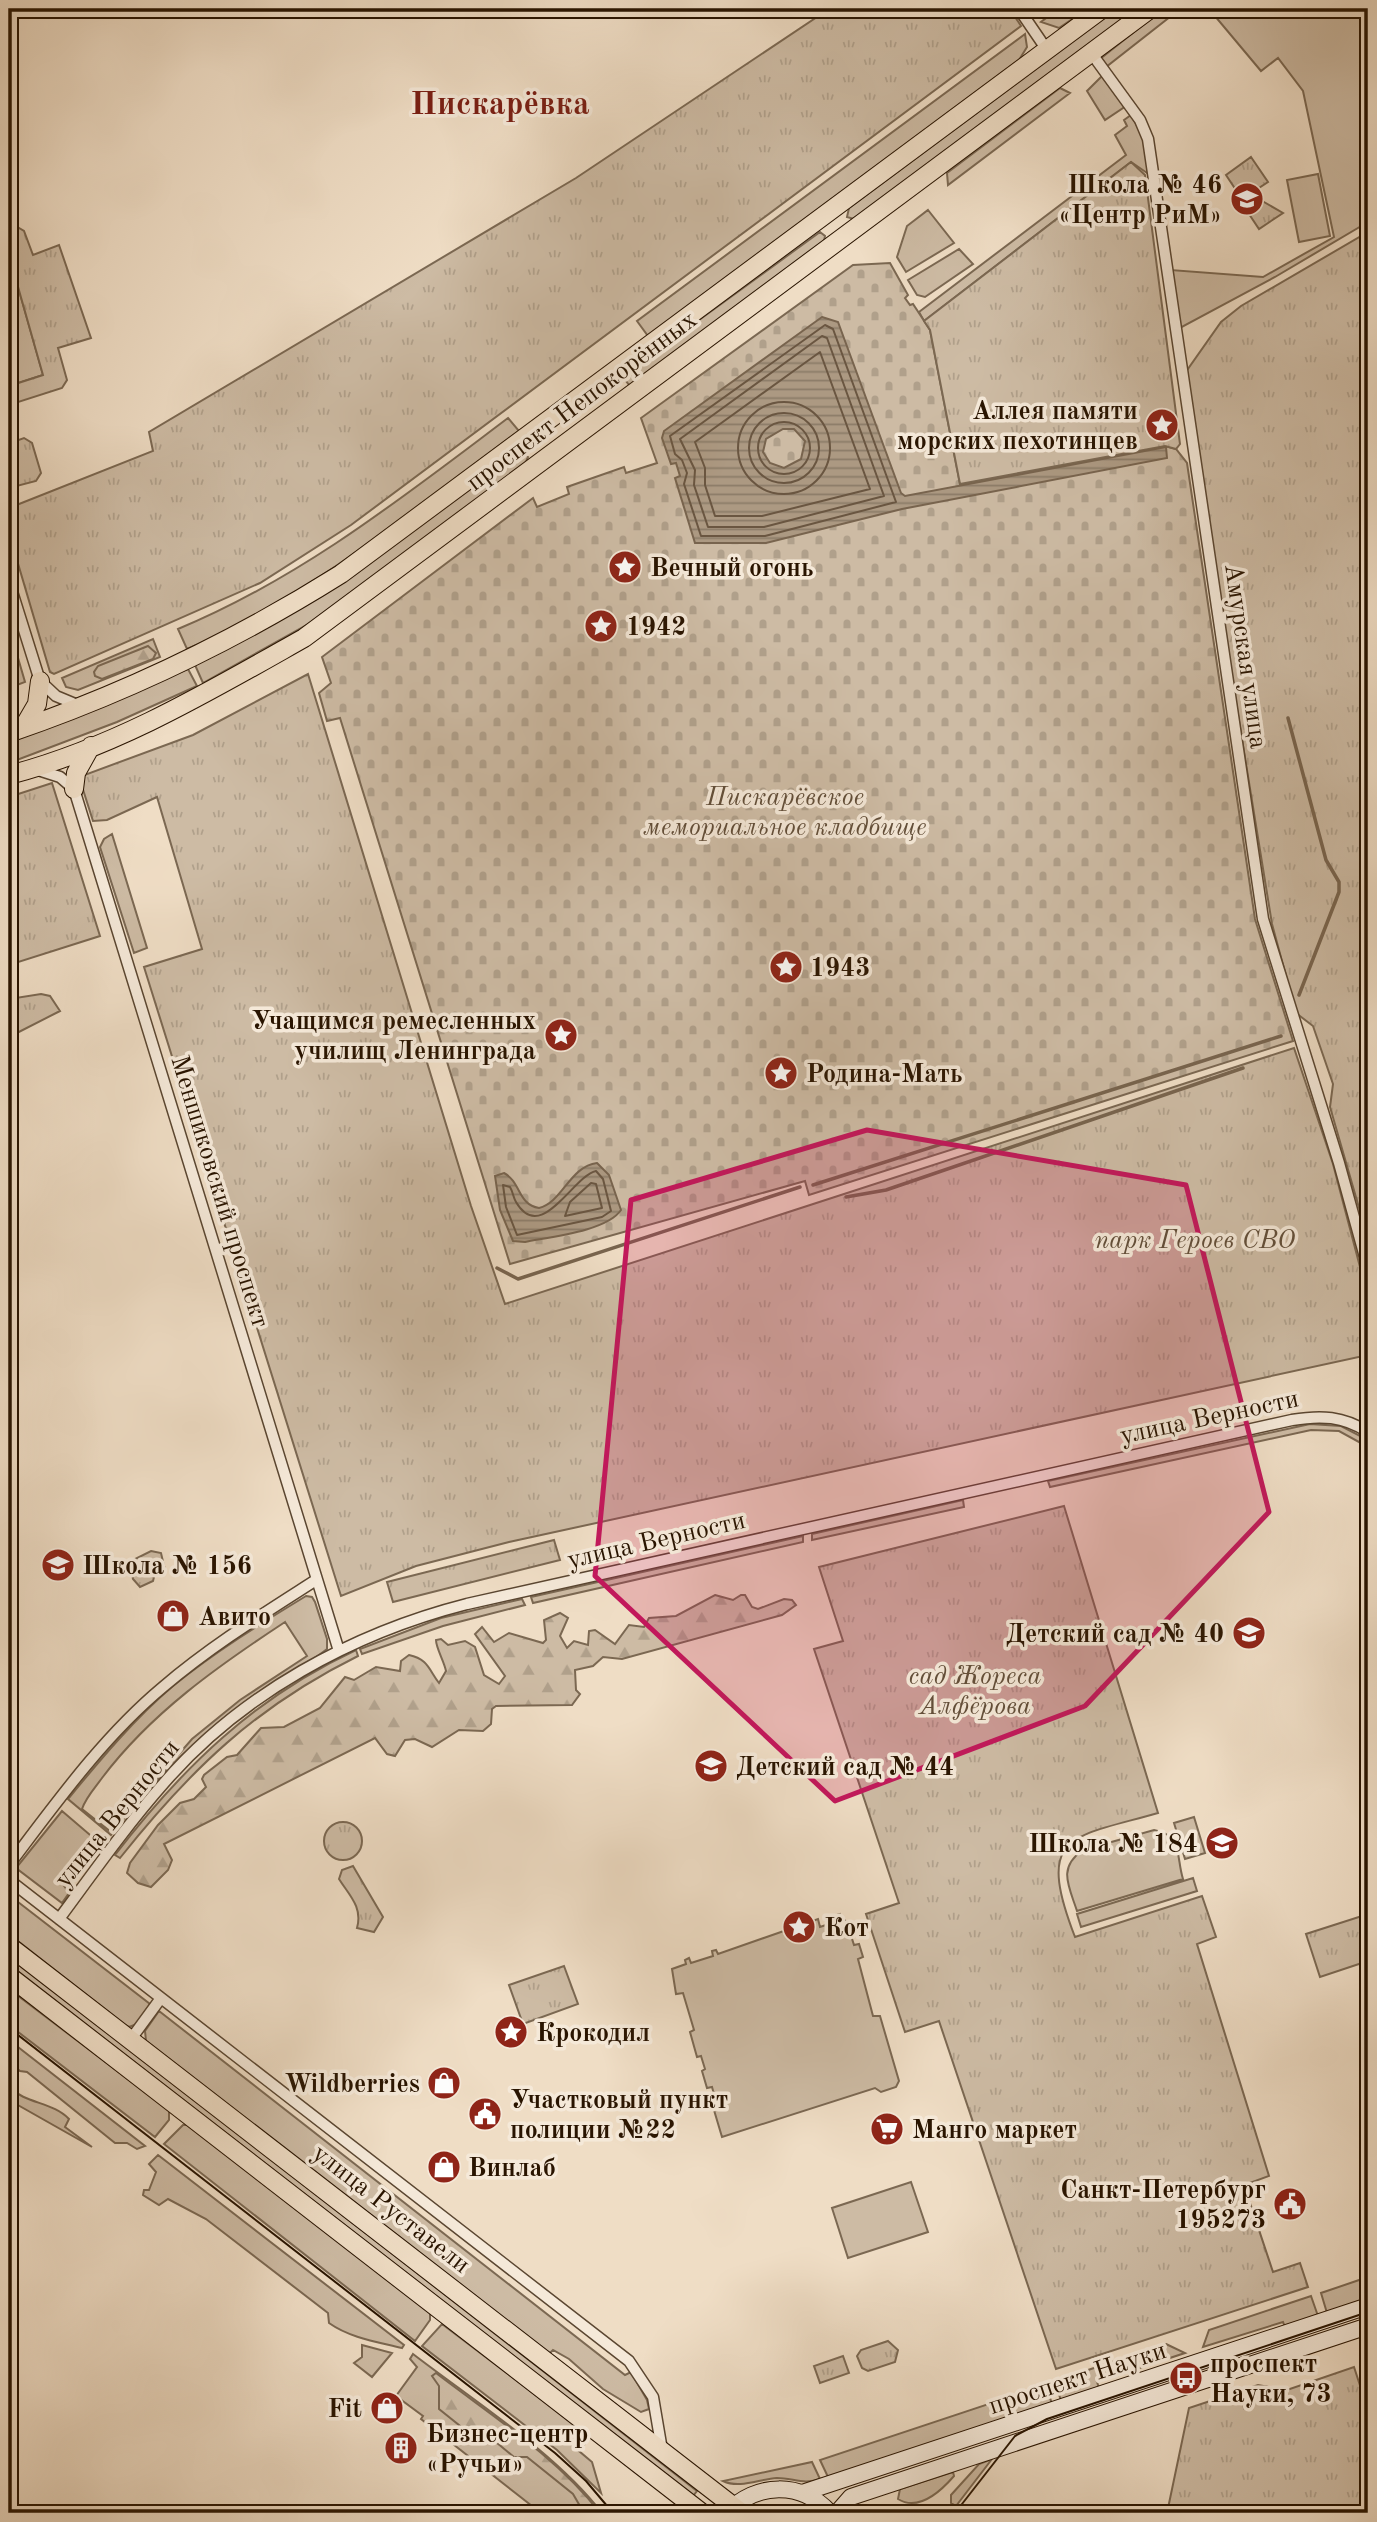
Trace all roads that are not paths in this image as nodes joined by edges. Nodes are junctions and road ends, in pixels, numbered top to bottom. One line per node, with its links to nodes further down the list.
1 (1019, 9): 4 (street)
2 (1102, 9): 4 (main road, проспект Непокорённых)
3 (1150, 9): 5 (main road, проспект Непокорённых)
4 (1047, 50): 6 (main road, проспект Непокорённых)
5 (1092, 54): 7 (main road, проспект Непокорённых); 16 (street, Амурская улица)
6 (827, 214): 7 (main road); 10 (main road, проспект Непокорённых)
7 (845, 238): 12 (main road, проспект Непокорённых)
8 (9, 582): 9 (street)
9 (40, 681): 10 (street); 11 (main road)
10 (81, 707): 11 (main road, проспект Непокорённых)
11 (16, 731)
12 (91, 746): 13 (main road, проспект Непокорённых); 15 (main road)
13 (34, 769): 14 (main road, проспект Непокорённых); 15 (street)
14 (9, 775)
15 (74, 789): 18 (street, Меншиковский проспект)
16 (1368, 1268)
17 (1368, 1432): 19 (street, улица Верности)
18 (316, 1580): 19 (street, Меншиковский проспект); 20 (street, улица Верности)
19 (339, 1651): 22 (street, улица Верности)
20 (9, 1865)
21 (9, 1880): 22 (street)
22 (59, 1919): 25 (street)
23 (9, 1946): 26 (main road, улица Руставели)
24 (9, 1976): 34 (main road, улица Руставели)
25 (161, 1998): 26 (street); 29 (street)
26 (131, 2039): 29 (main road, улица Руставели)
27 (1368, 2306): 30 (main road, проспект Науки)
28 (1368, 2326): 31 (main road, проспект Науки)
29 (662, 2450): 33 (main road, улица Руставели)
30 (922, 2455): 31 (main road); 32 (main road, проспект Науки)
31 (928, 2473): 36 (main road, проспект Науки)
32 (802, 2493): 33 (main road, проспект Науки); 35 (main road)
33 (734, 2511)
34 (702, 2513)
35 (830, 2513)
36 (837, 2513)

